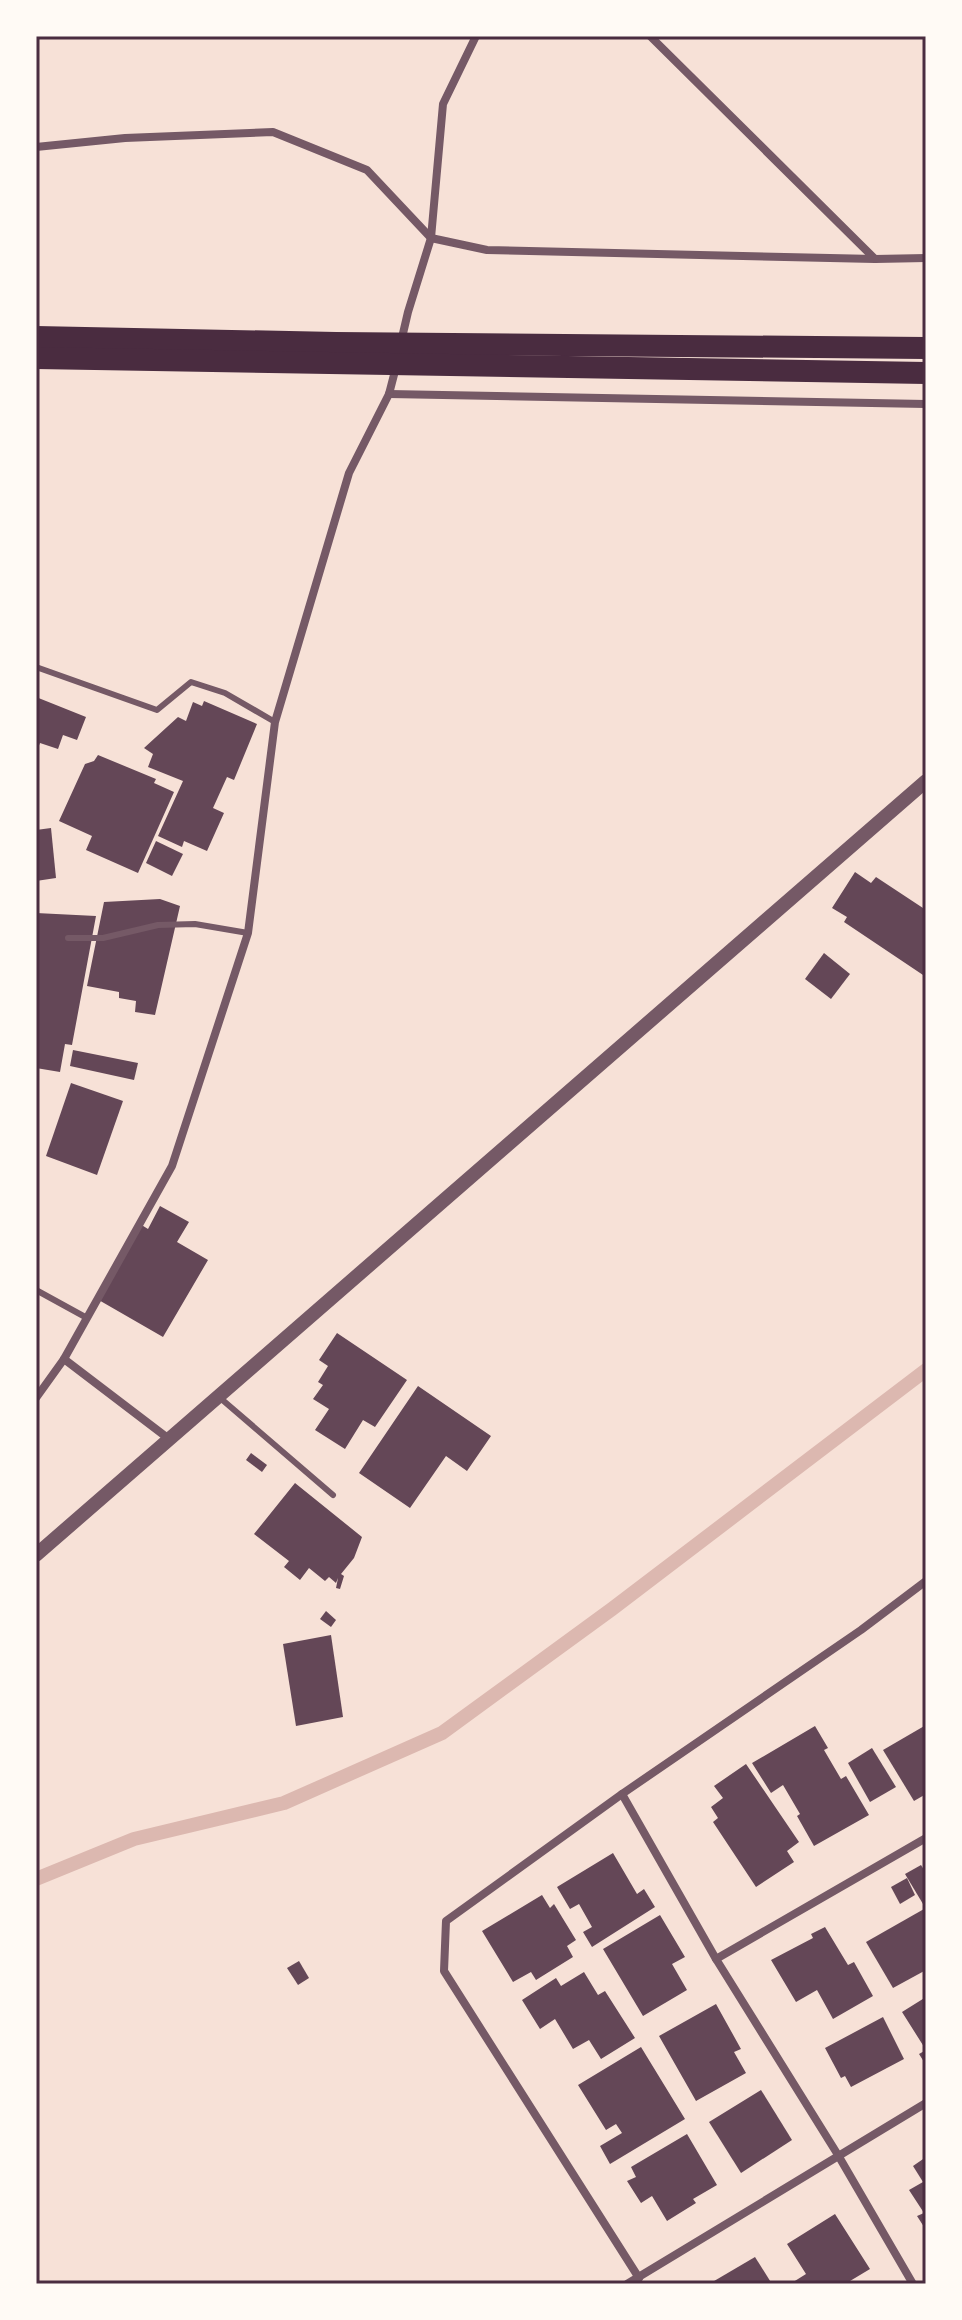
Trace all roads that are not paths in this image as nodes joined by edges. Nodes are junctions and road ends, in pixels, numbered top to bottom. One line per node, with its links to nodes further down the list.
1 (476, 36): 4 (street)
2 (650, 36): 6 (street)
3 (36, 147): 4 (street)
4 (431, 238): 6 (street); 12 (street)
5 (926, 258): 6 (street)
6 (875, 259)
7 (36, 337): 9 (highway)
8 (926, 348): 9 (highway)
9 (335, 353): 10 (highway); 11 (highway)
10 (36, 358)
11 (926, 373)
12 (389, 394): 13 (street); 15 (street)
13 (926, 404)
14 (36, 667): 15 (lane)
15 (275, 722): 17 (street)
16 (926, 781): 22 (street)
17 (248, 933): 18 (lane); 20 (street)
18 (68, 938)
19 (36, 1290): 20 (lane)
20 (87, 1318): 21 (street)
21 (64, 1359): 23 (street); 24 (street)
22 (219, 1397): 24 (street); 25 (lane)
23 (36, 1398)
24 (169, 1439): 26 (street)
25 (333, 1495)
26 (36, 1555)
27 (926, 1581): 28 (street)
28 (622, 1794): 30 (street); 33 (street)
29 (926, 1838): 30 (street)
30 (716, 1959): 32 (street)
31 (926, 2103): 32 (street)
32 (838, 2155): 33 (street); 35 (street)
33 (639, 2278): 34 (street)
34 (627, 2284)
35 (913, 2284)

